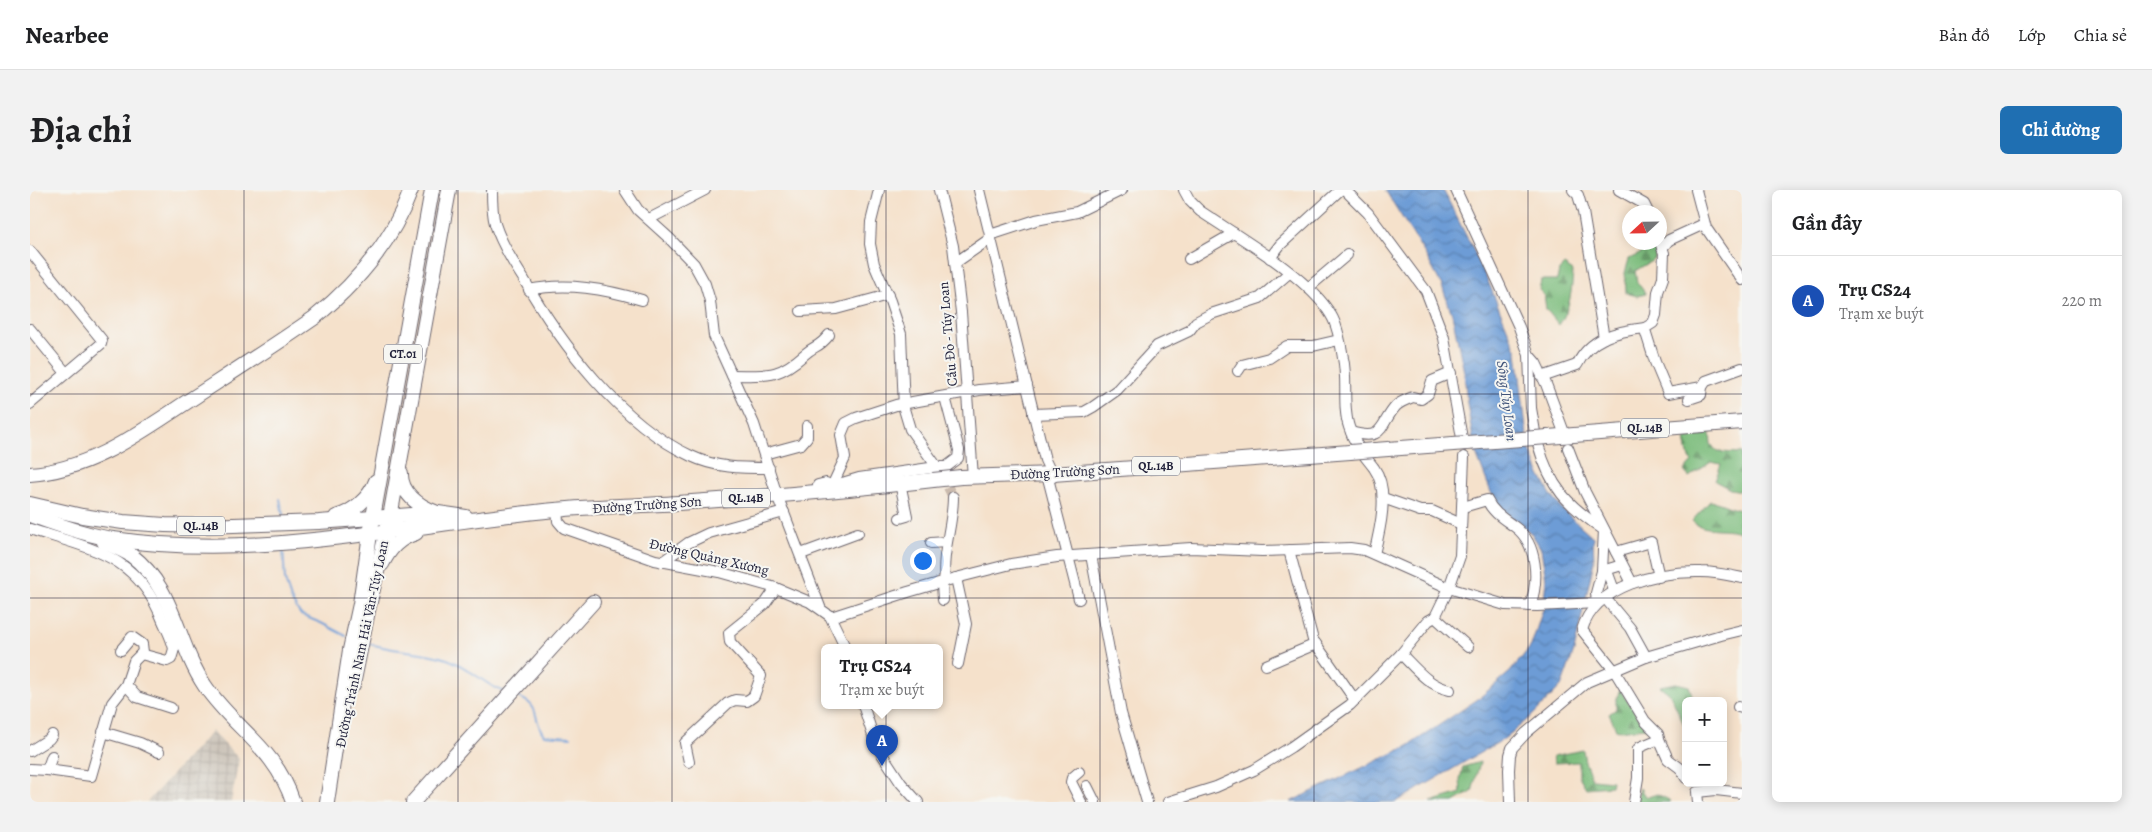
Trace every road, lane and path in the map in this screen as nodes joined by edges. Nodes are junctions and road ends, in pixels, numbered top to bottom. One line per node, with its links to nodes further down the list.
1 (411, 190): 68 (highway)
2 (432, 190): 59 (highway, CT.01)
3 (449, 190): 61 (highway, CT.01)
4 (492, 190): 33 (street)
5 (625, 190): 19 (street)
6 (705, 190): 19 (street)
7 (879, 190): 34 (street)
8 (939, 190): 29 (street, Cầu Đỏ - Túy Loan)
9 (979, 190): 22 (street)
10 (1122, 190): 22 (street)
11 (1184, 190): 21 (street)
12 (1340, 190): 27 (street)
13 (1345, 190): 46 (street)
14 (1456, 190): 42 (street)
15 (1573, 190): 40 (street)
16 (1618, 190): 18 (street)
17 (1696, 190): 20 (street)
18 (1644, 205)
19 (649, 220): 47 (street)
20 (1704, 224): 23 (street); 31 (street)
21 (1234, 233): 27 (street); 28 (street)
22 (990, 237): 29 (street); 49 (street)
23 (1667, 241)
24 (1662, 250): 37 (street)
25 (30, 251): 45 (street)
26 (1347, 255): 32 (street)
27 (1270, 258): 30 (street)
28 (1189, 259)
29 (955, 263): 51 (street, Cầu Đỏ - Túy Loan)
30 (1289, 273): 32 (street); 56 (street)
31 (1742, 280)
32 (1308, 288): 41 (street)
33 (530, 290): 35 (street); 67 (street)
34 (888, 294): 36 (street); 55 (street)
35 (642, 300)
36 (801, 311)
37 (1645, 328): 40 (street); 50 (street)
38 (30, 329): 45 (street)
39 (829, 334): 47 (street)
40 (1604, 338): 48 (street)
41 (1339, 340): 44 (street); 60 (street)
42 (1529, 355): 48 (street); 62 (street)
43 (1742, 368): 50 (street)
44 (1238, 371)
45 (66, 373): 54 (street)
46 (1451, 373): 60 (street); 63 (street)
47 (732, 375): 65 (street)
48 (1542, 377): 64 (street)
49 (1027, 386): 51 (street); 56 (street)
50 (1702, 387): 53 (street)
51 (967, 394): 52 (street); 71 (street, Cầu Đỏ - Túy Loan)
52 (945, 397): 55 (street); 69 (street)
53 (1689, 399)
54 (30, 404)
55 (903, 404): 69 (street); 73 (street)
56 (1033, 414): 70 (street)
57 (1742, 422): 64 (highway, Đường Trường Sơn / QL.14B)
58 (807, 426): 65 (street)
59 (389, 432): 84 (highway, CT.01); 87 (highway)
60 (1351, 432): 77 (street)
61 (405, 435): 83 (highway, CT.01); 86 (highway)
62 (1540, 437): 63 (highway, Đường Trường Sơn / QL.14B, bridge); 64 (highway, Đường Trường Sơn / QL.14B); 90 (street)
63 (1458, 441): 70 (highway, Đường Trường Sơn / QL.14B, bridge)
64 (1566, 442): 90 (street)
65 (764, 454): 67 (street)
66 (1464, 456): 79 (street)
67 (769, 468): 75 (street)
68 (30, 474)
69 (935, 474): 71 (highway, Đường Trường Sơn / QL.14B, bridge); 72 (highway, Đường Trường Sơn / QL.14B); 73 (street)
70 (1053, 474): 71 (highway, Đường Trường Sơn / QL.14B); 101 (street)
71 (967, 477)
72 (900, 483): 74 (highway, Đường Trường Sơn / QL.14B); 85 (street)
73 (832, 486): 74 (street)
74 (818, 493): 75 (highway, Đường Trường Sơn / QL.14B)
75 (778, 495): 80 (highway, Đường Trường Sơn / QL.14B); 81 (street)
76 (953, 498): 94 (street)
77 (1383, 498): 88 (street); 99 (street)
78 (30, 504): 87 (highway, Đường Trường Sơn / QL.14B)
79 (1463, 508): 88 (street); 118 (street)
80 (557, 510): 86 (highway, Đường Trường Sơn / QL.14B); 102 (street, Đường Quảng Xương)
81 (784, 512): 98 (street); 102 (street)
82 (30, 515): 93 (highway, Đường Trường Sơn / QL.14B); 153 (highway)
83 (390, 517): 84 (highway, Đường Trường Sơn / QL.14B); 86 (highway, Đường Trường Sơn / QL.14B); 91 (highway, Đường Tránh Nam Hải Vân-Túy Loan)
84 (373, 518): 87 (highway, Đường Trường Sơn / QL.14B); 93 (highway, Đường Tránh Nam Hải Vân-Túy Loan)
85 (900, 518)
86 (438, 519): 91 (highway, Đường Trường Sơn / QL.14B); 117 (highway)
87 (301, 522)
88 (1461, 524): 111 (street)
89 (30, 529): 128 (street)
90 (1604, 530): 97 (street); 104 (street)
91 (385, 532): 93 (highway, Đường Trường Sơn / QL.14B); 117 (highway, Đường Tránh Nam Hải Vân-Túy Loan)
92 (858, 533): 98 (street)
93 (370, 534): 122 (highway, Đường Tránh Nam Hải Vân-Túy Loan)
94 (946, 542): 95 (street); 108 (street)
95 (931, 543)
96 (1289, 550): 99 (street); 100 (street); 125 (street)
97 (1616, 552): 103 (street); 105 (street)
98 (801, 554): 119 (street)
99 (1374, 554): 111 (street)
100 (1091, 556): 101 (street); 159 (street)
101 (1069, 557): 106 (street); 113 (street)
102 (662, 562): 110 (street, Đường Quảng Xương)
103 (1622, 565): 104 (street); 109 (street)
104 (1604, 571): 112 (street); 115 (street)
105 (1659, 577): 107 (street); 109 (street)
106 (956, 578): 108 (street); 131 (street)
107 (1742, 578)
108 (943, 582): 114 (street); 120 (street)
109 (1632, 583): 112 (street)
110 (776, 588): 119 (street, Đường Quảng Xương); 145 (street)
111 (1449, 588): 118 (street); 121 (street)
112 (1614, 590): 115 (street)
113 (1079, 599)
114 (943, 600)
115 (1601, 600): 118 (street); 130 (street); 133 (street)
116 (592, 604): 155 (highway)
117 (369, 606): 122 (highway, Đường Tránh Nam Hải Vân-Túy Loan)
118 (1533, 606)
119 (820, 607): 120 (street, Đường Quảng Xương)
120 (831, 617): 124 (street, Đường Quảng Xương)
121 (1435, 617): 126 (street); 129 (street)
122 (360, 630): 154 (highway, Đường Tránh Nam Hải Vân-Túy Loan)
123 (1742, 630): 130 (street)
124 (844, 644)
125 (1316, 644): 132 (street); 136 (street)
126 (1468, 647)
127 (121, 650): 128 (street)
128 (141, 654): 134 (street)
129 (1401, 654): 135 (street); 136 (street)
130 (1646, 657): 133 (street)
131 (958, 664)
132 (1266, 665)
133 (1614, 670): 141 (street); 161 (street)
134 (126, 685): 137 (street); 139 (street)
135 (1450, 690)
136 (1355, 700): 160 (street)
137 (171, 708)
138 (865, 709): 156 (street)
139 (103, 732): 143 (street); 147 (street)
140 (52, 735): 142 (street)
141 (1659, 739): 148 (street); 162 (street)
142 (30, 751)
143 (159, 752)
144 (52, 756): 147 (street)
145 (689, 762)
146 (30, 769): 147 (street)
147 (47, 770)
148 (1682, 771)
149 (1079, 772): 157 (street)
150 (1087, 786): 158 (street)
151 (1742, 792): 152 (street)
152 (1698, 797)
153 (294, 802)
154 (327, 802)
155 (413, 802)
156 (918, 802)
157 (1081, 802)
158 (1095, 802)
159 (1147, 802)
160 (1168, 802)
161 (1510, 802)
162 (1634, 802)

